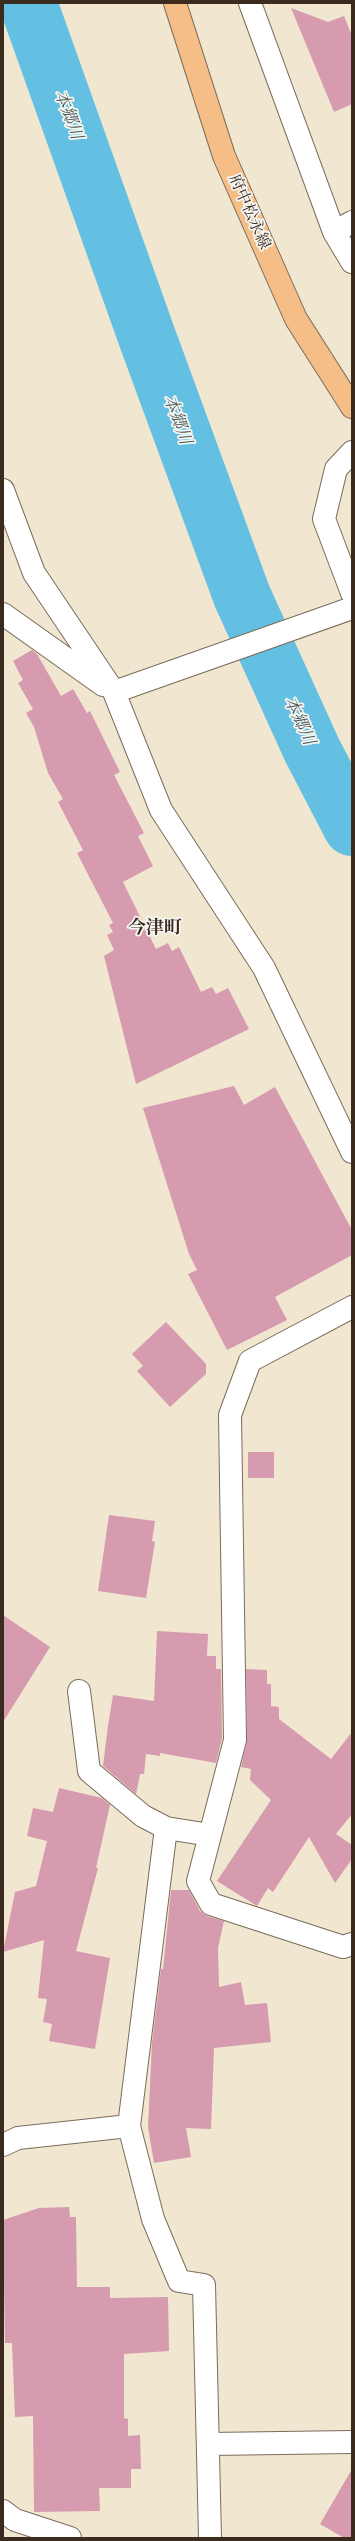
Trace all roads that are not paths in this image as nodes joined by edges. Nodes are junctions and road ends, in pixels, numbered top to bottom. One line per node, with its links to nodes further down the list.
1 (175, 3): 5 (main road, 府中松永線)
2 (250, 3): 3 (street)
3 (343, 227): 4 (street)
4 (352, 262)
5 (352, 407)
6 (352, 452): 8 (street)
7 (3, 490): 11 (street)
8 (352, 593)
9 (352, 608): 11 (street)
10 (3, 614): 11 (street)
11 (114, 692): 12 (street)
12 (352, 1152)
13 (352, 1307): 16 (street)
14 (79, 1691): 15 (street)
15 (166, 1828): 16 (street); 18 (street)
16 (210, 1835): 17 (street)
17 (352, 1944)
18 (129, 2126): 19 (street); 21 (street)
19 (3, 2145)
20 (352, 2442): 21 (street)
21 (210, 2444): 24 (street)
22 (3, 2511): 23 (street)
23 (70, 2538)
24 (210, 2538)

